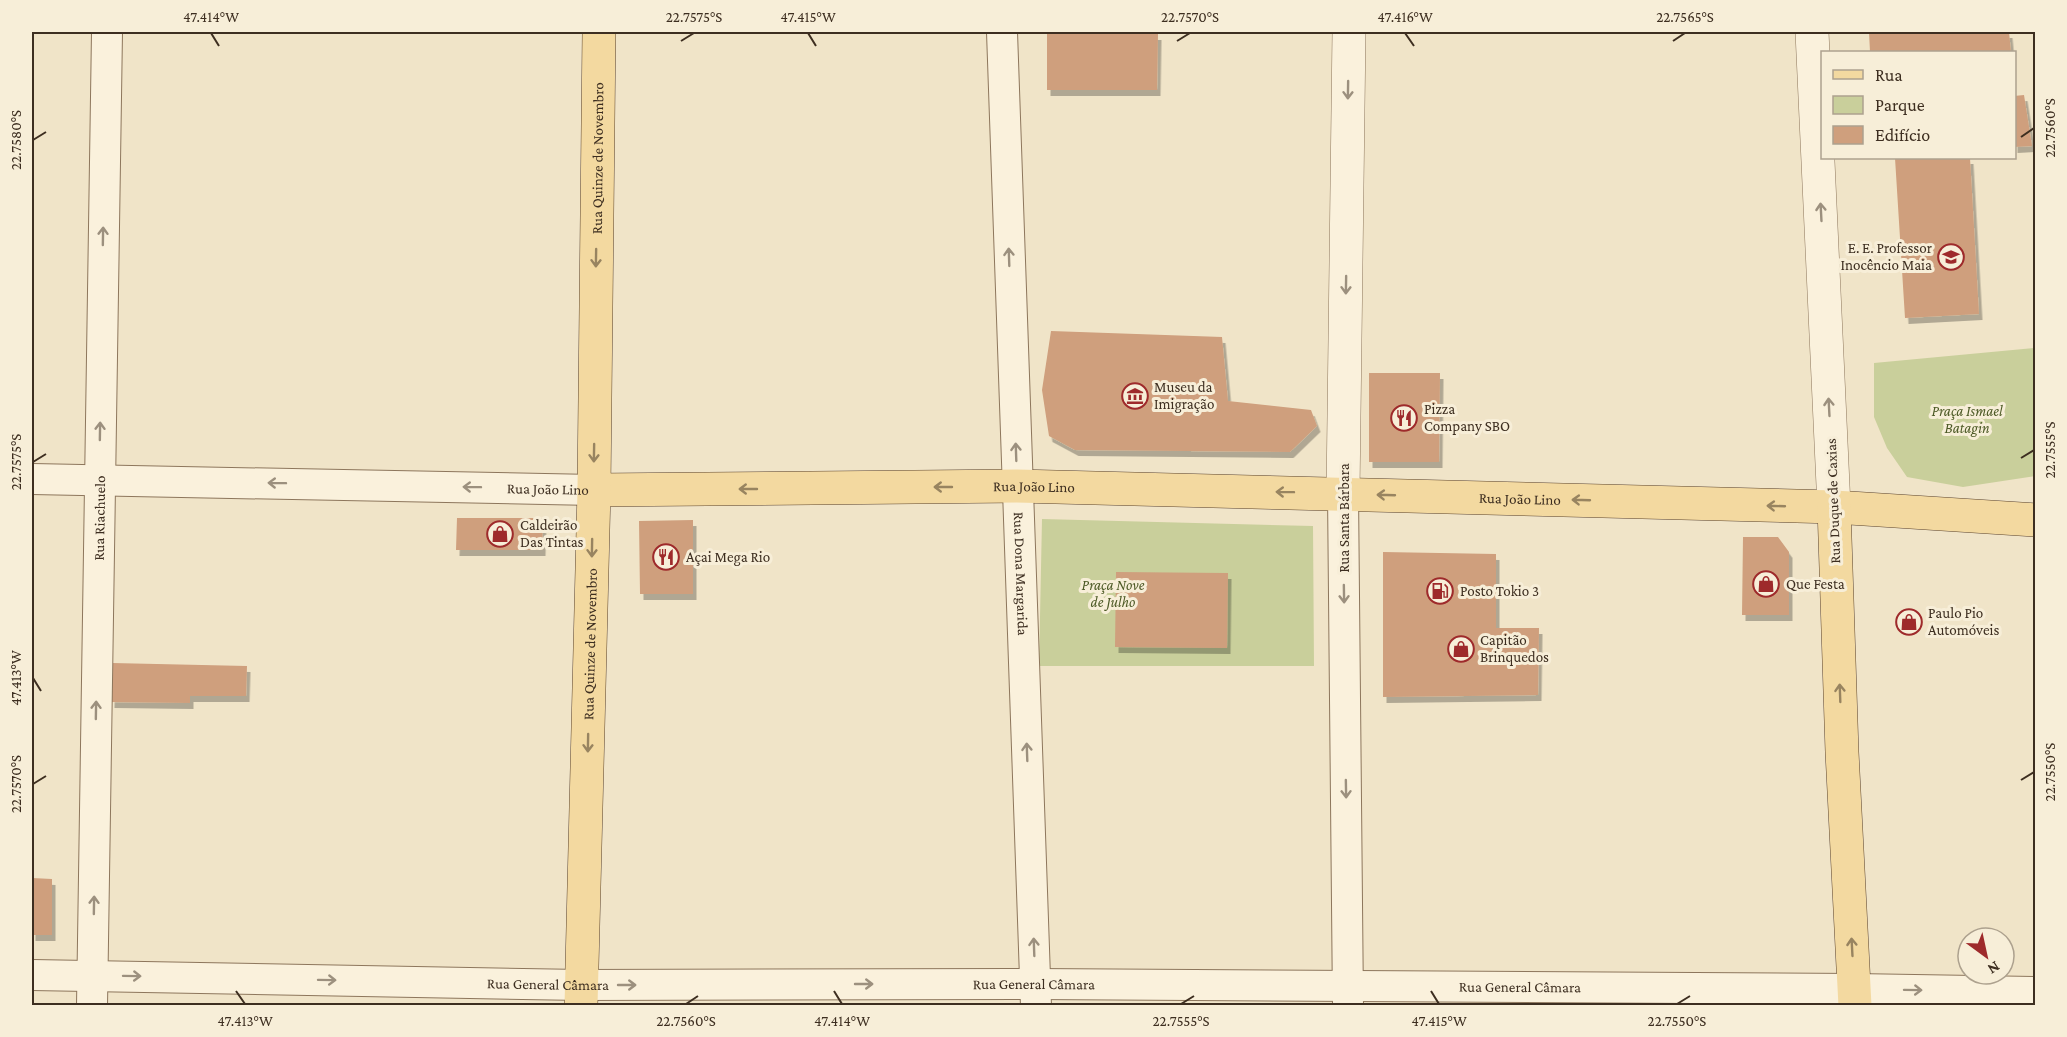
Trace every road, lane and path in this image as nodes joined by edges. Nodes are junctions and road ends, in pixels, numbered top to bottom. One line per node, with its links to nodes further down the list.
1 (107, 32): 7 (street, Rua Riachuelo, one-way to 1)
2 (599, 32): 9 (main road, Rua Quinze de Novembro, one-way to 9)
3 (1002, 32): 8 (street, Rua Dona Margarida, one-way to 3)
4 (1349, 32): 10 (street, Rua Santa Bárbara, one-way to 10)
5 (1812, 32): 11 (street, Rua Duque de Caxias, one-way to 5)
6 (32, 478): 7 (street, Rua João Lino)
7 (99, 479): 9 (street, Rua João Lino, one-way to 7); 14 (street, Rua Riachuelo, one-way to 7)
8 (1017, 486): 9 (main road, Rua João Lino, one-way to 9); 10 (main road, Rua João Lino, one-way to 8); 17 (street, Rua Dona Margarida, one-way to 8)
9 (594, 490): 16 (main road, Rua Quinze de Novembro, one-way to 16)
10 (1343, 493): 11 (main road, Rua João Lino, one-way to 10); 18 (street, Rua Santa Bárbara, one-way to 18)
11 (1834, 507): 12 (main road, Rua João Lino); 19 (main road, Rua Duque de Caxias, one-way to 11)
12 (2036, 520)
13 (32, 975): 14 (street, Rua General Câmara)
14 (93, 976): 16 (street, Rua General Câmara, one-way to 16); 20 (street, Rua Riachuelo)
15 (2036, 992): 19 (street, Rua General Câmara, one-way to 15)
16 (581, 995): 17 (street, Rua General Câmara, one-way to 17)
17 (1036, 995): 18 (street, Rua General Câmara)
18 (1348, 996): 19 (street, Rua General Câmara)
19 (1855, 997)
20 (92, 1005)

